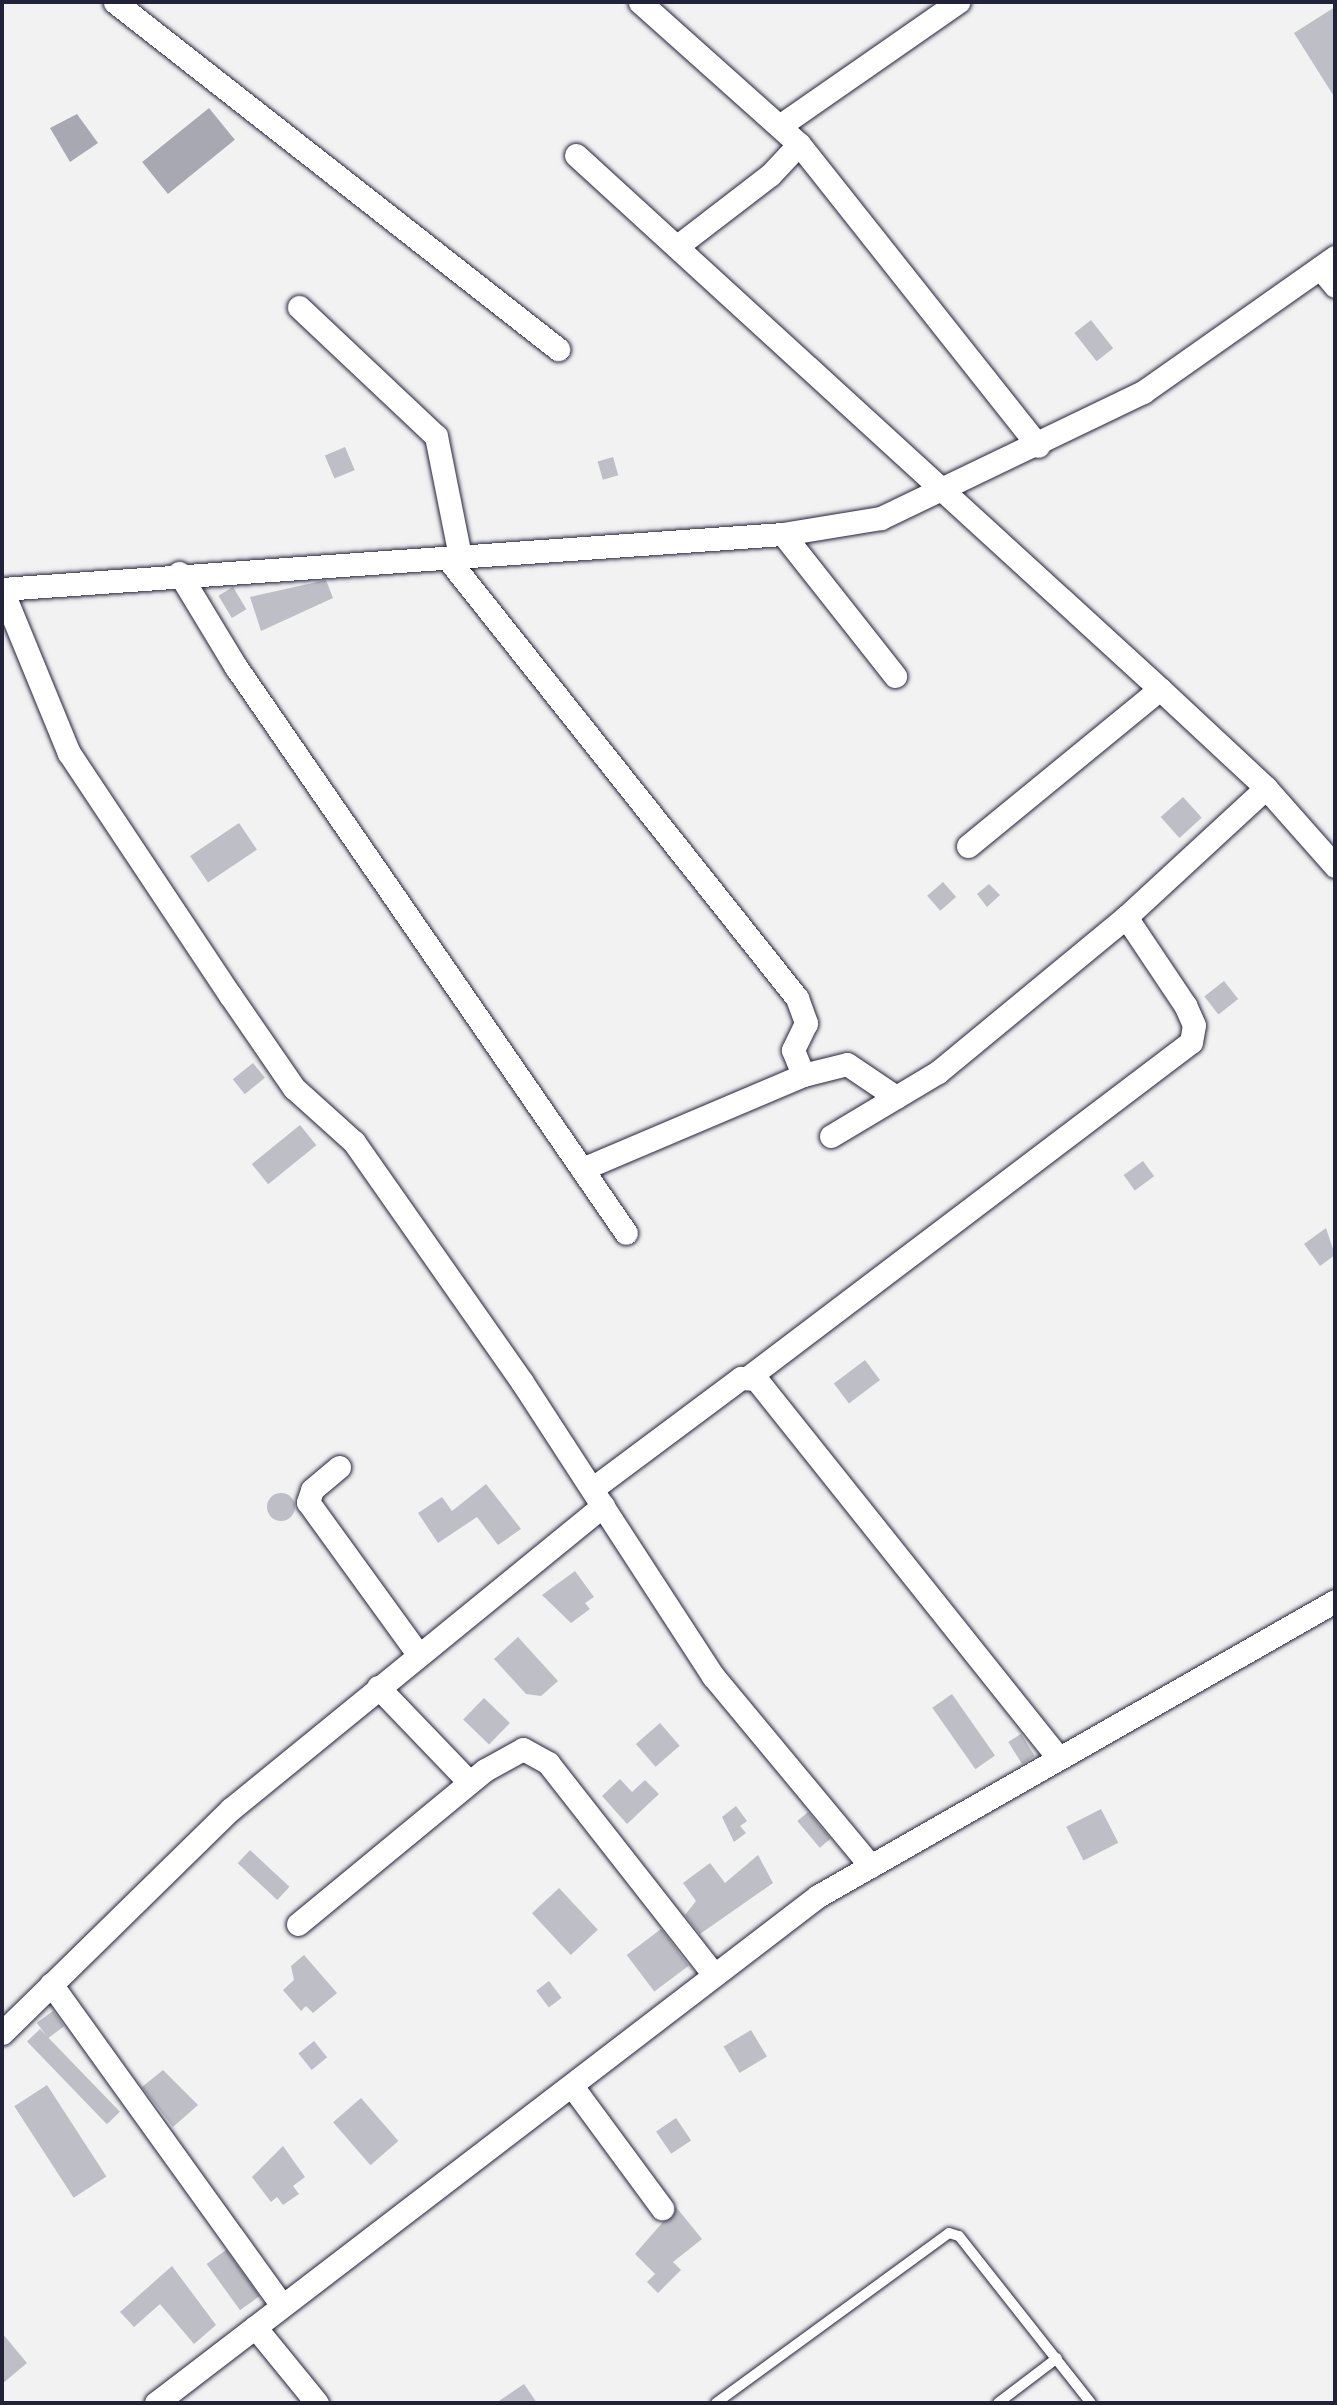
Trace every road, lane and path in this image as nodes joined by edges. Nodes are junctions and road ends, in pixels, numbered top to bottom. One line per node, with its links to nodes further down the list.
1 (115, 2): 11 (street)
2 (640, 2): 4 (street)
3 (958, 2): 4 (street)
4 (781, 125): 5 (street)
5 (799, 144): 7 (street); 12 (street)
6 (576, 155): 7 (street)
7 (680, 244): 13 (street)
8 (1327, 262): 9 (street); 12 (street)
9 (1335, 286)
10 (299, 307): 15 (street)
11 (558, 349)
12 (1038, 446): 13 (street)
13 (946, 492): 14 (street); 19 (street)
14 (783, 534): 15 (street); 18 (street)
15 (454, 558): 16 (street); 24 (street)
16 (179, 573): 17 (street); 27 (street)
17 (2, 589): 31 (street)
18 (895, 676)
19 (1160, 689): 20 (street); 21 (street)
20 (1266, 788): 22 (street); 23 (street)
21 (968, 846)
22 (1335, 866)
23 (1126, 917): 25 (street); 29 (street)
24 (803, 1075): 25 (street); 27 (street)
25 (896, 1097): 26 (street)
26 (831, 1136)
27 (582, 1169): 28 (street)
28 (626, 1233)
29 (750, 1376): 31 (street); 35 (street)
30 (339, 1467): 33 (street)
31 (597, 1498): 33 (street); 37 (street)
32 (1335, 1601): 35 (street)
33 (418, 1654): 34 (street)
34 (378, 1687): 36 (street); 40 (street)
35 (1059, 1758): 37 (street)
36 (469, 1782): 38 (street); 39 (street)
37 (871, 1866): 39 (street)
38 (298, 1924)
39 (712, 1972): 42 (street)
40 (51, 1984): 41 (street); 44 (street)
41 (2, 2033)
42 (572, 2086): 43 (street); 44 (street)
43 (662, 2208)
44 (282, 2305): 45 (street)
45 (255, 2327): 47 (street); 48 (street)
46 (1057, 2357): 49 (lane); 50 (lane); 51 (lane)
47 (156, 2403)
48 (317, 2403)
49 (716, 2403)
50 (998, 2403)
51 (1091, 2403)

